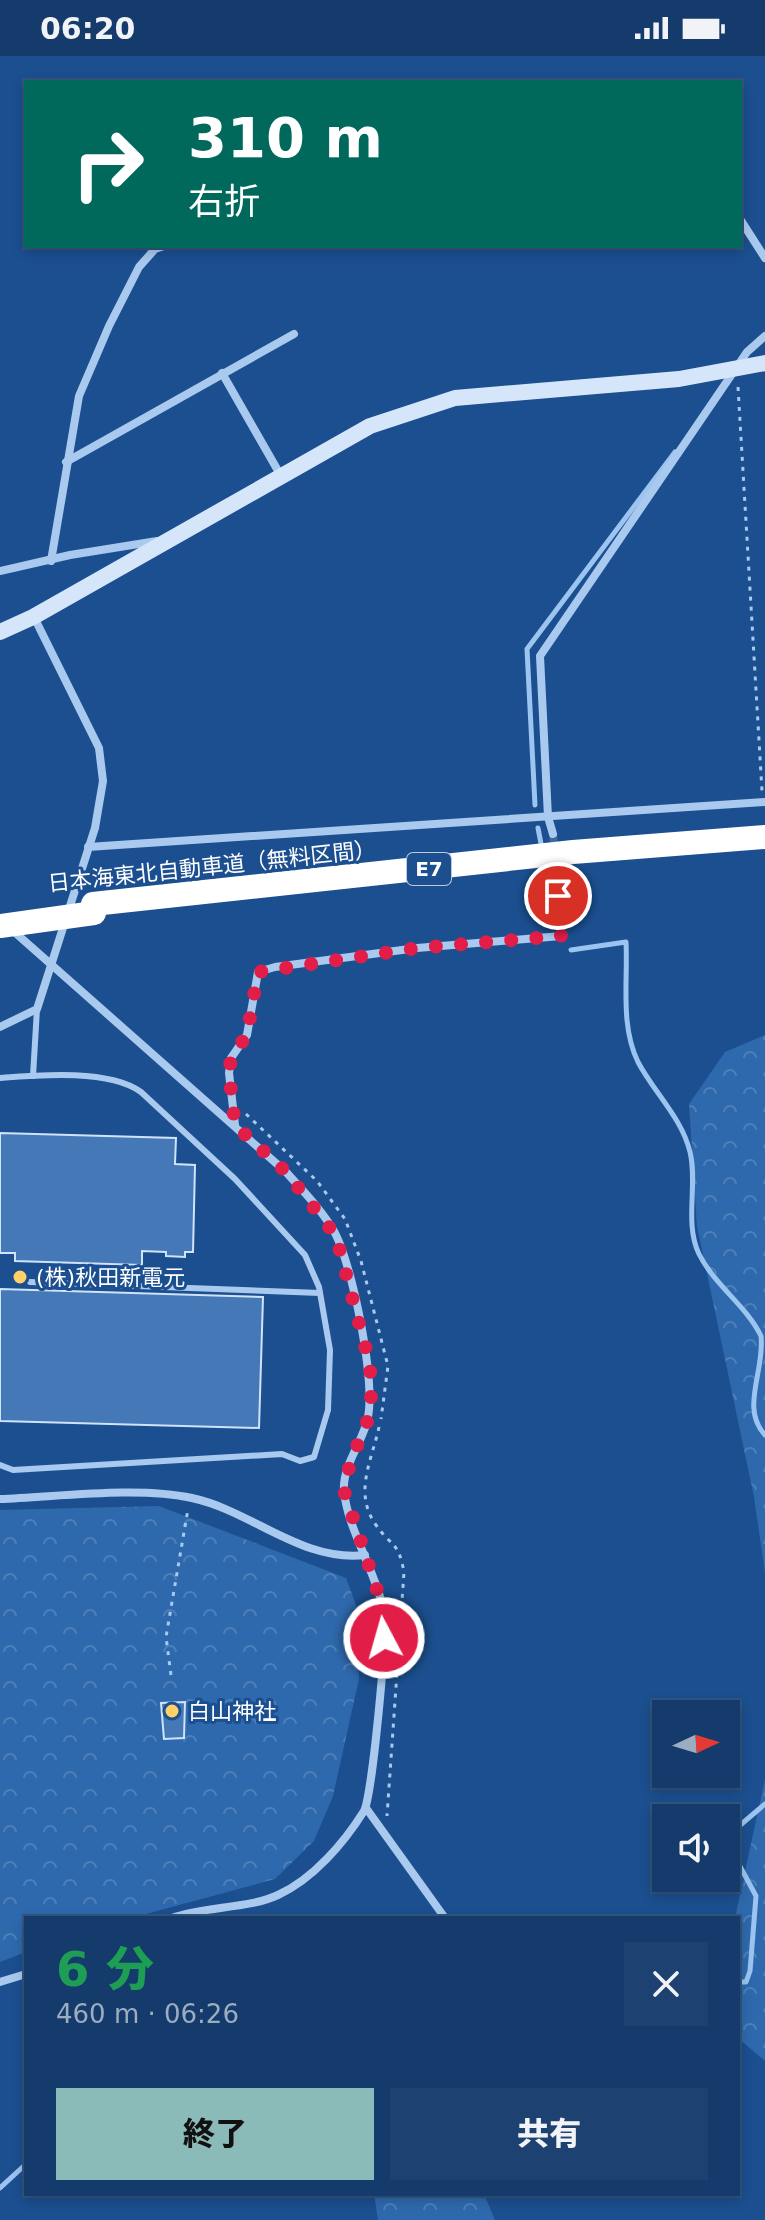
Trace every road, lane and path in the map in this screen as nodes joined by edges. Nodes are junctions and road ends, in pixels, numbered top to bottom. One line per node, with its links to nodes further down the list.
1 (742, 222): 3 (street)
2 (158, 248): 9 (street)
3 (765, 258)
4 (294, 334): 8 (street)
5 (765, 336): 7 (street)
6 (765, 363): 7 (street)
7 (737, 370): 10 (street); 16 (path); 17 (street)
8 (222, 373): 9 (street); 10 (street)
9 (66, 462): 12 (street)
10 (281, 477): 11 (street)
11 (165, 539): 12 (street); 14 (street)
12 (51, 561): 13 (street)
13 (0, 571)
14 (33, 617): 15 (street); 20 (street)
15 (0, 632)
16 (764, 802): 17 (street)
17 (548, 817): 18 (street); 20 (street)
18 (553, 834)
19 (765, 837): 23 (highway, 日本海東北自動車道（無料区間） / E7)
20 (88, 847): 26 (street)
21 (765, 851): 23 (highway, 日本海東北自動車道（無料区間） / E7)
22 (558, 896): 31 (street)
23 (93, 909): 24 (highway, 日本海東北自動車道（無料区間） / E7); 25 (highway, 日本海東北自動車道（無料区間） / E7, bridge)
24 (0, 917): 26 (street)
25 (0, 926)
26 (50, 961): 27 (street); 31 (street)
27 (37, 1009): 28 (street); 29 (lane)
28 (0, 1027)
29 (33, 1076): 30 (lane); 33 (lane)
30 (0, 1078)
31 (235, 1125): 37 (street)
32 (30, 1282): 33 (lane)
33 (320, 1293): 34 (lane)
34 (0, 1465)
35 (190, 1498): 36 (street); 37 (street); 38 (path)
36 (0, 1499)
37 (365, 1555): 39 (street)
38 (171, 1675)
39 (366, 1808): 40 (street); 41 (street)
40 (177, 1916)
41 (444, 1916)
42 (24, 1975): 43 (street)
43 (0, 1982)

